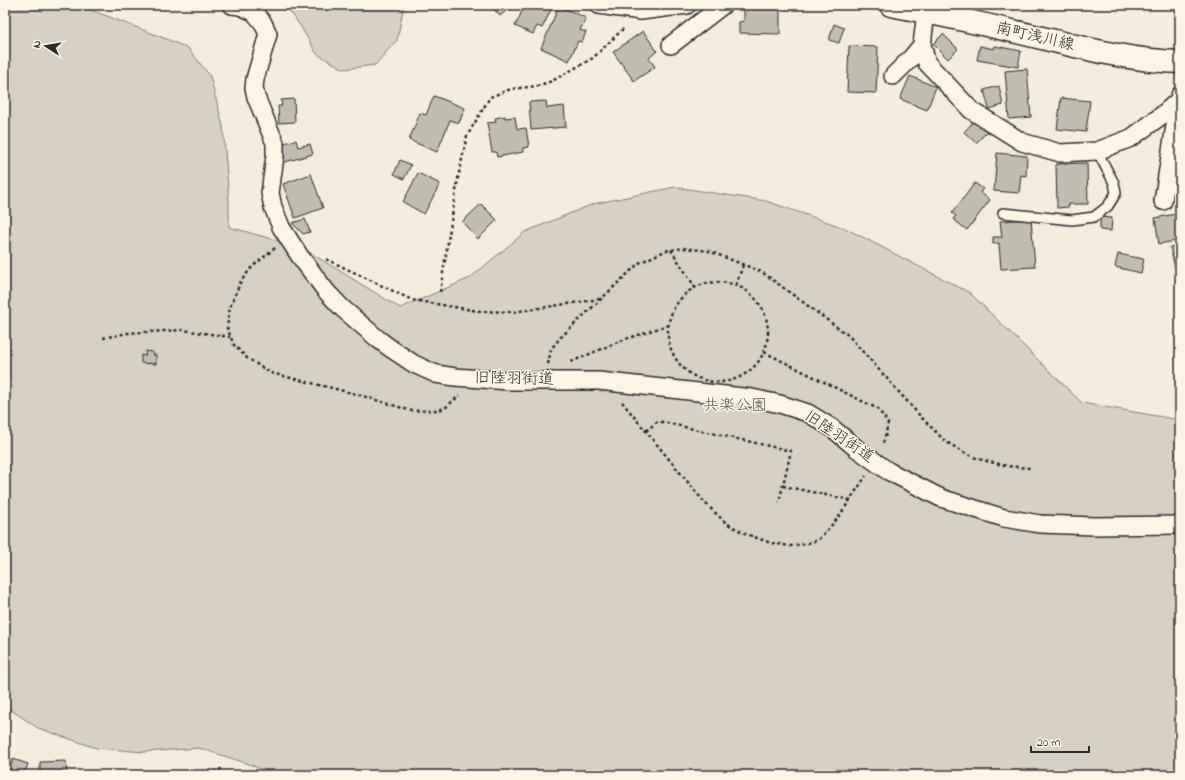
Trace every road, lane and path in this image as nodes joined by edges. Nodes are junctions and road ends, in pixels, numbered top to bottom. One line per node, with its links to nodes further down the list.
1 (232, 5): 16 (street, 旧陸羽街道)
2 (599, 5): 6 (street)
3 (687, 5): 6 (street)
4 (723, 5): 8 (street)
5 (891, 5): 7 (street, 南町浅川線)
6 (641, 11): 22 (path)
7 (926, 12): 9 (street); 10 (street, 南町浅川線)
8 (671, 44)
9 (922, 45): 11 (street); 13 (street)
10 (1180, 62)
11 (893, 76)
12 (1180, 98): 13 (street); 14 (street)
13 (1097, 151): 15 (lane)
14 (1163, 201)
15 (1003, 213)
16 (287, 238): 25 (path); 31 (street, 旧陸羽街道)
17 (671, 250): 19 (path); 21 (path); 23 (path)
18 (321, 257): 23 (path)
19 (743, 264): 20 (path); 36 (path)
20 (736, 285): 21 (path); 27 (path)
21 (695, 287): 24 (path)
22 (440, 292)
23 (600, 299): 28 (path)
24 (668, 325): 27 (path); 30 (path)
25 (230, 337): 26 (path); 31 (path)
26 (103, 338)
27 (764, 352): 35 (path)
28 (548, 361): 29 (path); 32 (path)
29 (556, 362)
30 (564, 362)
31 (470, 379): 32 (street, 旧陸羽街道)
32 (549, 380): 33 (street, 旧陸羽街道)
33 (615, 383): 34 (path); 35 (street, 旧陸羽街道)
34 (646, 432): 37 (path); 38 (path)
35 (875, 462): 38 (path); 40 (street, 旧陸羽街道)
36 (1030, 468)
37 (783, 486): 38 (path); 39 (path)
38 (850, 500)
39 (780, 502)
40 (1180, 525)
41 (223, 768): 42 (path)
42 (202, 775)

